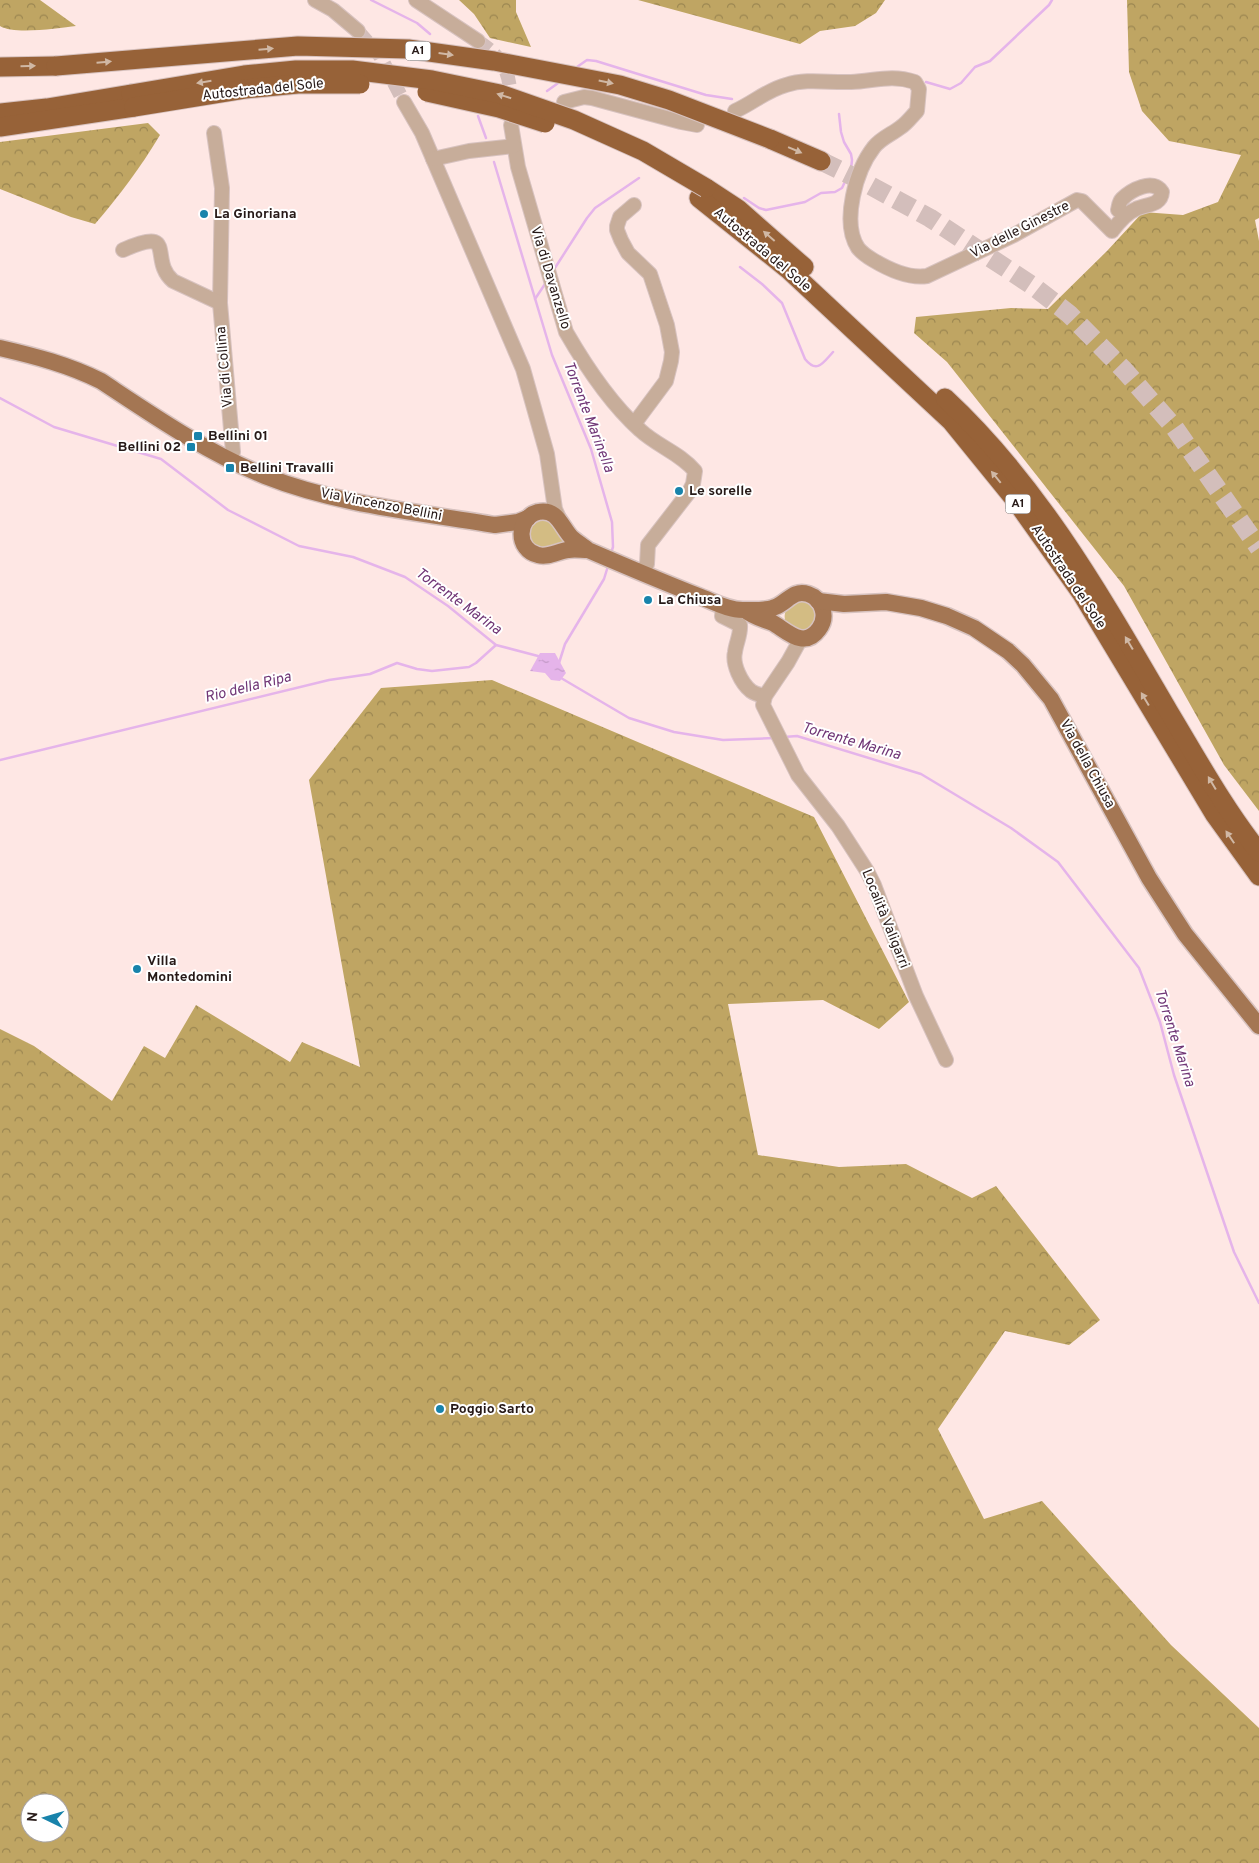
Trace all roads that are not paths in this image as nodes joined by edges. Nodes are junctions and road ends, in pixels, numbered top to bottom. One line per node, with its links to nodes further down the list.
1 (315, 0): 3 (street)
2 (416, 0): 4 (street)
3 (358, 31)
4 (478, 41)
5 (0, 67): 17 (highway, A1, one-way to 17, bridge)
6 (132, 100): 10 (highway, Autostrada del Sole / A1); 13 (highway, Autostrada del Sole / A1); 18 (highway, Autostrada del Sole / A1, one-way to 6, bridge)
7 (404, 102): 16 (street)
8 (564, 102): 12 (street)
9 (735, 111): 20 (street, Via delle Ginestre)
10 (0, 113)
11 (511, 125): 15 (street, Via di Davanzello)
12 (698, 125)
13 (0, 127)
14 (214, 133): 22 (street, Via di Collina)
15 (514, 146): 16 (street); 24 (street, Via di Davanzello)
16 (433, 159): 26 (street)
17 (821, 161)
18 (702, 193): 44 (highway, Autostrada del Sole / A1, one-way to 18); 45 (highway, Autostrada del Sole / A1, one-way to 18)
19 (634, 205): 24 (street)
20 (1118, 210)
21 (123, 250): 22 (street)
22 (220, 303): 25 (street, Via di Collina)
23 (0, 348): 25 (main road, Via Vincenzo Bellini)
24 (634, 424): 33 (street, Via di Davanzello)
25 (229, 460): 29 (main road, Via Vincenzo Bellini)
26 (551, 481): 27 (street); 28 (street)
27 (533, 515): 28 (main road, Via della Chiusa); 29 (main road, Via Vincenzo Bellini); 30 (main road)
28 (562, 523): 31 (main road, Via della Chiusa); 32 (main road)
29 (495, 525): 30 (main road, Via Vincenzo Bellini)
30 (524, 545): 32 (main road, Via della Chiusa)
31 (592, 552): 32 (main road, Via della Chiusa); 33 (main road, Via della Chiusa)
32 (554, 553)
33 (641, 573): 37 (main road, Via della Chiusa)
34 (818, 601): 35 (main road, Via della Chiusa); 36 (main road, Via della Chiusa); 39 (main road)
35 (782, 603): 38 (main road, Via della Chiusa); 40 (main road)
36 (844, 604): 39 (main road); 46 (main road, Via della Chiusa)
37 (723, 606): 38 (main road, Via della Chiusa); 43 (street)
38 (745, 610): 40 (main road, Via della Chiusa)
39 (822, 622): 41 (main road)
40 (786, 633): 41 (main road, Via della Chiusa); 42 (street)
41 (806, 638): 42 (street)
42 (792, 652): 43 (street)
43 (765, 696): 47 (street, Località Valigarri)
44 (1259, 852)
45 (1259, 876)
46 (1259, 1026)
47 (946, 1060)

